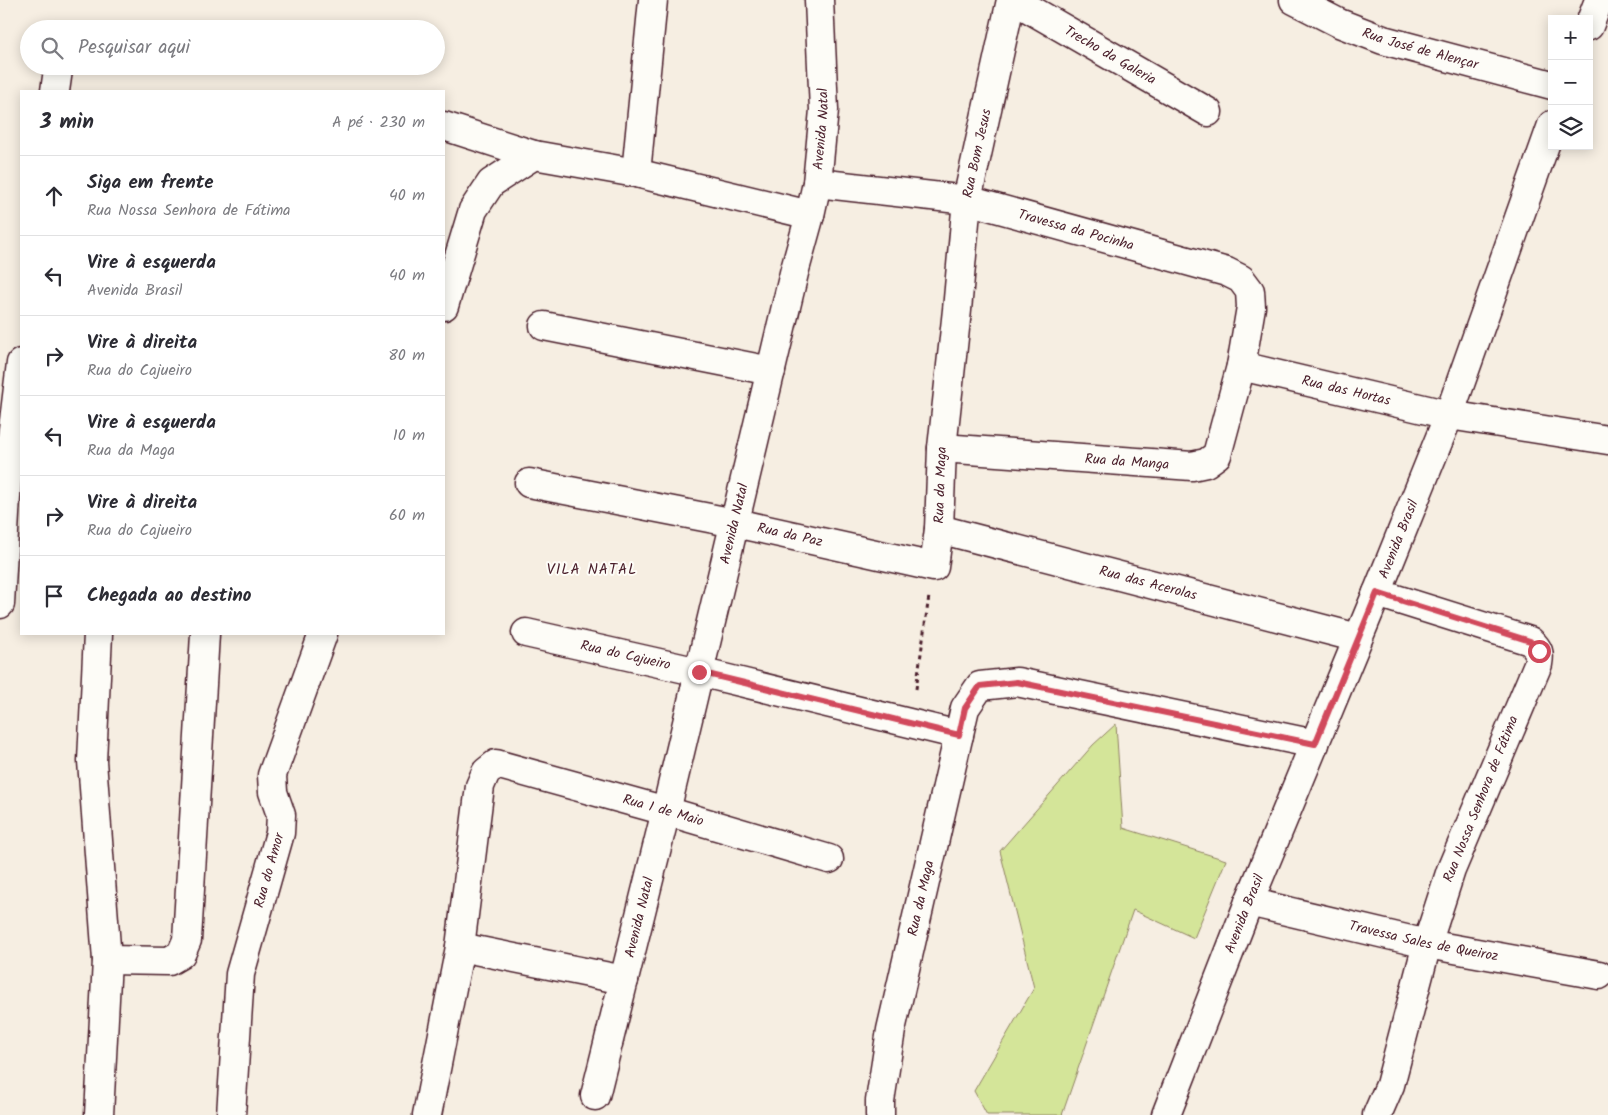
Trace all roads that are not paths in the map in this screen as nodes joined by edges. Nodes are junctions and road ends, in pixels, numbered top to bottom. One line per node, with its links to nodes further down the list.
1 (653, 0): 12 (street)
2 (820, 0): 13 (street, Avenida Natal)
3 (1012, 0): 8 (street, Trecho da Galeria); 14 (street, Rua Bom Jesus)
4 (1294, 0): 7 (street, Rua José de Alençar)
5 (1599, 0): 6 (street)
6 (1593, 16)
7 (1548, 84)
8 (1208, 112)
9 (445, 126): 11 (street)
10 (1548, 136): 22 (street, Avenida Brasil)
11 (534, 155): 12 (street); 16 (street)
12 (636, 173): 15 (street)
13 (817, 183): 14 (street, Travessa da Pocinha); 15 (street, Avenida Natal)
14 (967, 200): 17 (street, Rua Bom Jesus); 19 (street, Travessa da Pocinha)
15 (810, 215): 20 (street, Avenida Natal)
16 (445, 303)
17 (957, 310): 24 (street, Rua da Maga)
18 (544, 326): 20 (street)
19 (1241, 366): 22 (street, Rua das Hortas); 24 (street, Rua da Manga)
20 (771, 371): 26 (street, Avenida Natal)
21 (20, 372): 30 (street)
22 (1449, 414): 23 (street, Rua das Hortas); 29 (street, Avenida Brasil)
23 (1608, 440)
24 (942, 448): 27 (street, Rua da Maga)
25 (529, 483): 26 (street, Rua da Paz)
26 (735, 523): 28 (street, Rua da Paz); 36 (street, Avenida Natal)
27 (939, 529): 28 (street, Rua da Maga); 35 (street, Rua das Acerolas)
28 (934, 567)
29 (1377, 593): 35 (street, Avenida Brasil); 42 (street, Rua Nossa Senhora de Fátima)
30 (0, 604)
31 (526, 633): 36 (street, Rua do Cajueiro)
32 (98, 635): 44 (street)
33 (205, 635): 44 (street)
34 (323, 635): 49 (street, Rua do Amor)
35 (1358, 638): 38 (street, Avenida Brasil)
36 (699, 672): 37 (street, Rua do Cajueiro); 39 (street, Avenida Natal)
37 (959, 735): 38 (street, Rua da Maga); 51 (street, Rua da Maga)
38 (1315, 744): 41 (street, Avenida Brasil)
39 (666, 811): 40 (street, Rua 1 de Maio); 43 (street, Rua 1 de Maio); 46 (street, Avenida Natal)
40 (829, 860)
41 (1249, 902): 42 (street, Travessa Sales de Queiroz); 52 (street, Avenida Brasil)
42 (1427, 944): 45 (street, Travessa Sales de Queiroz); 53 (street, Rua Nossa Senhora de Fátima)
43 (460, 946): 46 (street); 50 (street)
44 (107, 960): 48 (street)
45 (1599, 975)
46 (624, 980): 47 (street, Avenida Natal)
47 (595, 1096)
48 (98, 1115)
49 (231, 1115)
50 (427, 1115)
51 (880, 1115)
52 (1166, 1115)
53 (1378, 1115)

